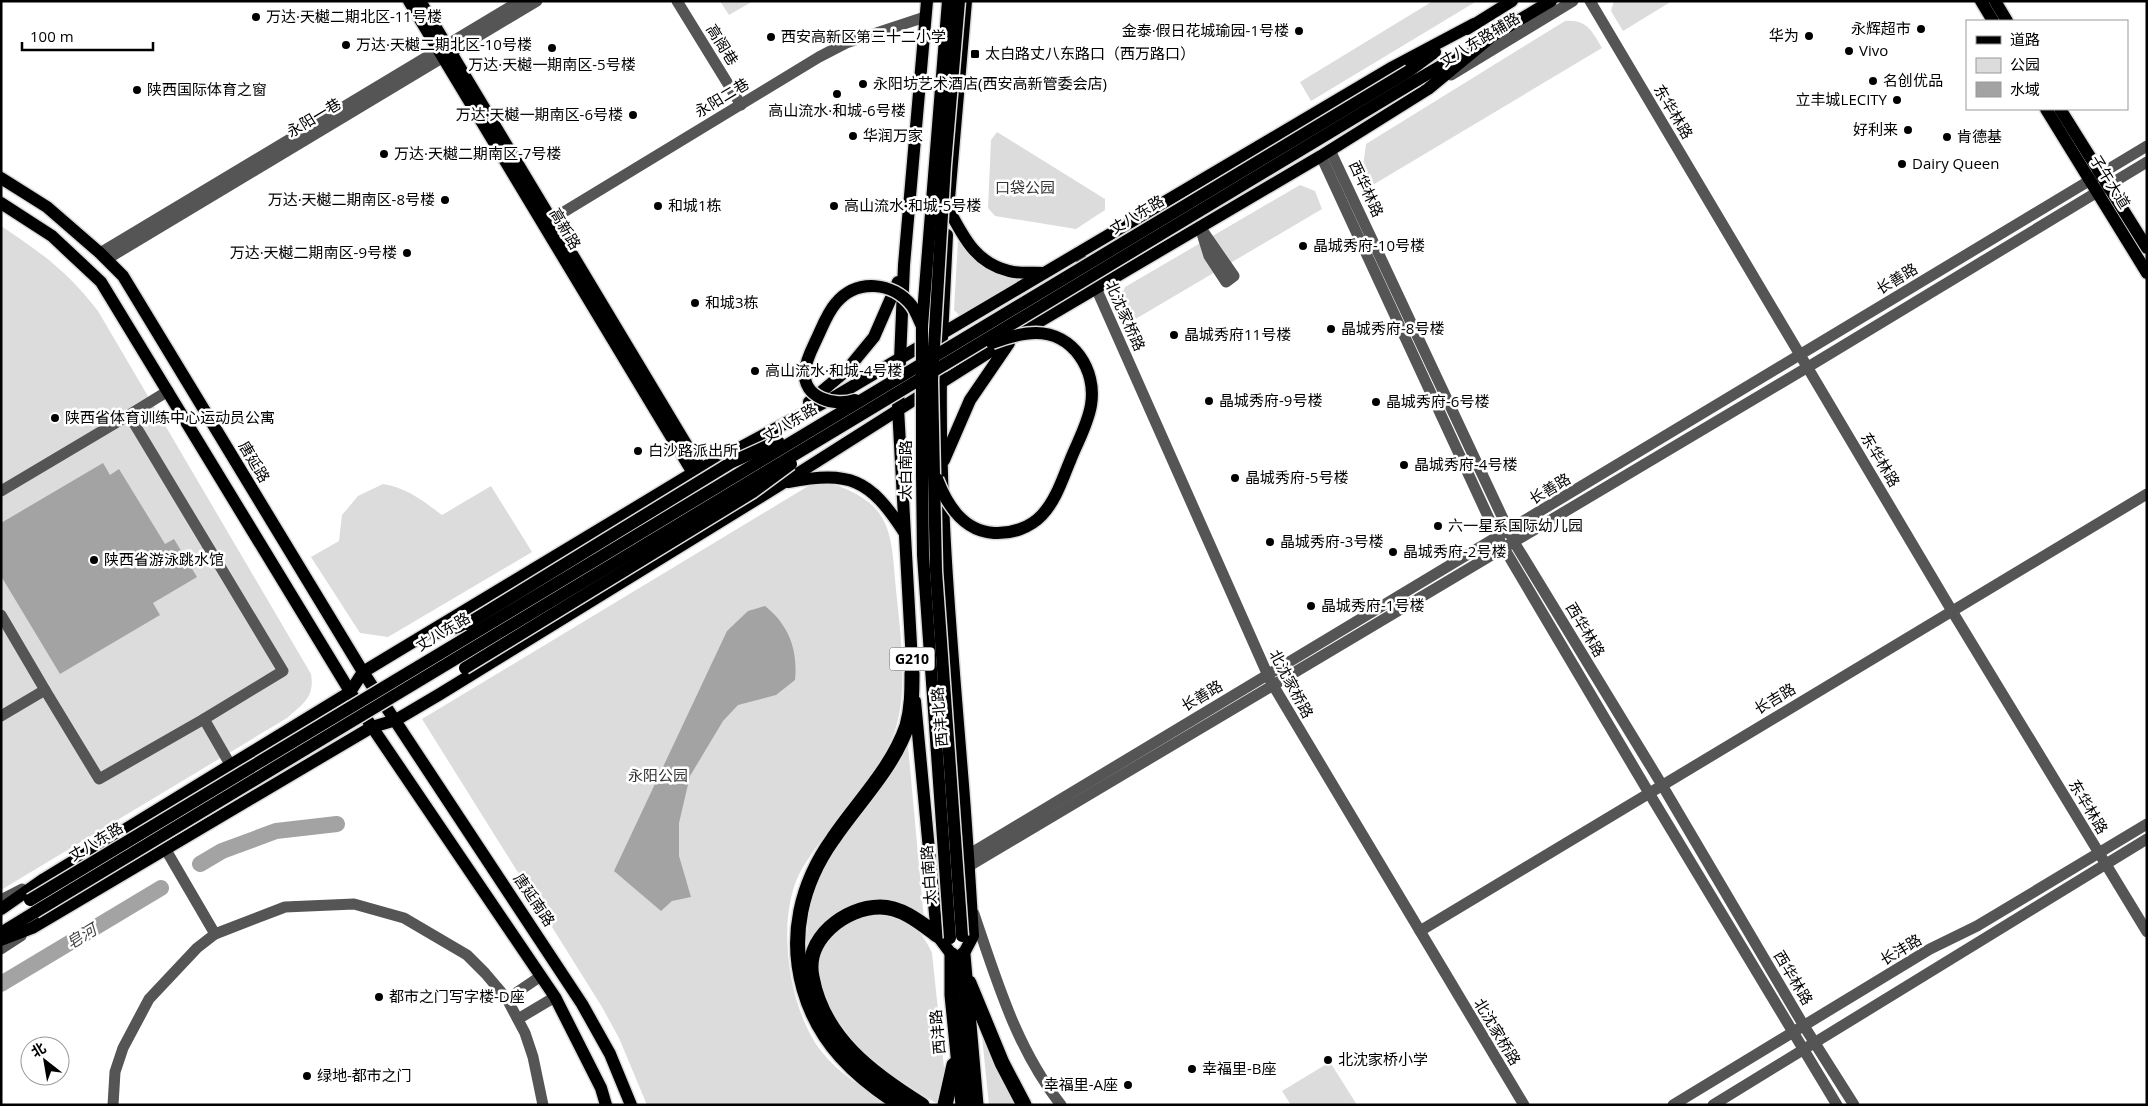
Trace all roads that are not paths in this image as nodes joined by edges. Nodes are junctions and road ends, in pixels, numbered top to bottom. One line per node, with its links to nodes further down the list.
1 (409, 1): 21 (main road, 高新路)
2 (420, 1): 21 (main road, 高新路)
3 (520, 1): 21 (street, 永阳一巷)
4 (536, 1): 21 (street, 永阳一巷)
5 (677, 1): 24 (street, 高阁巷)
6 (927, 1): 16 (main road)
7 (948, 1): 44 (main road, 太白南路, bridge)
8 (959, 1): 59 (main road, 太白南路, bridge)
9 (966, 1): 35 (main road)
10 (1512, 1): 19 (main road, 丈八东路)
11 (1550, 1): 20 (main road, 丈八东路)
12 (1573, 1): 23 (street, 丈八东路辅路)
13 (1590, 1): 48 (street, 东华林路)
14 (1981, 1): 17 (main road)
15 (1995, 1): 18 (main road)
16 (925, 17): 24 (street, 永阳二巷); 40 (main road)
17 (1992, 20)
18 (2006, 20)
19 (1474, 24): 22 (main road, 丈八东路); 38 (main road)
20 (1491, 37): 22 (main road, 丈八东路); 23 (main road, 丈八东路)
21 (445, 52): 36 (main road, 高新路); 39 (street, 永阳一巷)
22 (1413, 76): 47 (main road, 丈八东路, bridge); 53 (main road, 丈八东路, bridge)
23 (1428, 89): 28 (main road, 丈八东路)
24 (740, 105): 36 (street, 永阳二巷)
25 (2047, 110): 32 (main road, 子午大道)
26 (2061, 110): 30 (main road, 子午大道)
27 (2147, 146): 30 (street, 长善路)
28 (1326, 153): 43 (main road, 丈八东路); 64 (street, 西华林路); 66 (street, 西华林路)
29 (2147, 162): 33 (street, 长善路)
30 (2100, 173): 32 (street, 长善路); 33 (main road, 子午大道)
31 (1, 178): 39 (main road, 唐延路)
32 (2089, 180): 33 (main road, 子午大道); 48 (street, 长善路)
33 (2103, 188): 37 (main road, 子午大道); 42 (main road, 子午大道); 50 (street, 长善路)
34 (1, 203): 52 (main road)
35 (948, 208): 41 (main road); 45 (main road)
36 (547, 222): 60 (main road, 高新路)
37 (2147, 248)
38 (1078, 253): 41 (main road); 43 (street, 北沈家桥路)
39 (104, 256): 71 (main road, 唐延路)
40 (904, 265): 49 (main road); 58 (main road)
41 (1044, 273): 45 (main road)
42 (2147, 274)
43 (1096, 288): 46 (main road, 丈八东路); 73 (street, 北沈家桥路)
44 (922, 326): 53 (main road, bridge); 102 (main road, 太白南路, bridge)
45 (942, 333): 49 (main road); 51 (main road, 西沣北路)
46 (1013, 337): 51 (main road, 丈八东路); 59 (main road)
47 (964, 354): 57 (main road, 丈八东路, bridge); 59 (main road, bridge)
48 (1800, 355): 50 (street, 东华林路); 64 (street, 长善路)
49 (900, 358): 54 (main road, 西沣北路 / G210); 58 (main road)
50 (1808, 368): 67 (street, 长善路); 68 (street, 东华林路)
51 (941, 382): 54 (main road, 丈八东路); 59 (main road, 西沣北路)
52 (168, 391): 56 (street); 76 (main road)
53 (872, 393): 55 (main road, 丈八东路, bridge)
54 (898, 408): 61 (main road, 丈八东路); 65 (main road, 西沣北路 / G210)
55 (844, 410): 70 (main road, bridge); 93 (main road, 丈八东路, bridge)
56 (130, 415): 62 (street); 79 (street)
57 (855, 417): 77 (main road, bridge); 93 (main road, 丈八东路, bridge)
58 (785, 422): 60 (main road)
59 (938, 467): 89 (main road, 西沣北路); 102 (main road, 太白南路, bridge)
60 (697, 471): 70 (main road)
61 (783, 483): 65 (main road); 77 (main road, 丈八东路)
62 (1, 491)
63 (2147, 494): 68 (street, 长吉路)
64 (1510, 530): 66 (street, 长善路); 67 (street, 西华林路)
65 (905, 533): 72 (main road, 西沣北路 / G210)
66 (1498, 538): 67 (street, 西华林路); 73 (street, 长善路)
67 (1509, 545): 74 (street, 长善路); 83 (street, 西华林路); 84 (street, 西华林路)
68 (1952, 610): 83 (street, 长吉路); 88 (street, 东华林路)
69 (1, 615): 75 (street)
70 (418, 640): 71 (main road)
71 (364, 672): 76 (main road, 丈八东路); 80 (main road, 唐延路)
72 (912, 673): 102 (main road, 西沣北路 / G210); 115 (highway)
73 (1267, 675): 74 (street, 北沈家桥路); 89 (street, 长善路)
74 (1273, 686): 89 (street, 长善路); 98 (street, 北沈家桥路)
75 (45, 690): 78 (street); 79 (street)
76 (350, 692): 81 (main road); 82 (main road, 丈八东路)
77 (440, 694): 80 (main road)
78 (1, 716)
79 (204, 719): 82 (street)
80 (396, 720): 81 (main road); 119 (main road, 唐延南路)
81 (372, 726): 87 (main road); 106 (main road)
82 (230, 766): 91 (main road, 丈八东路)
83 (1662, 785): 84 (street, 长吉路); 110 (street, 西华林路)
84 (1649, 793): 98 (street, 长吉路); 111 (street, 西华林路)
85 (2147, 824): 88 (street, 长沣路)
86 (2147, 839): 90 (street)
87 (166, 850): 97 (main road); 101 (street)
88 (2099, 853): 90 (street, 东华林路); 110 (street, 长沣路)
89 (968, 861): 94 (main road, 西沣北路)
90 (2106, 864): 99 (street, 东华林路); 112 (street)
91 (44, 879): 92 (street); 95 (main road, 丈八东路)
92 (1, 900)
93 (33, 906): 96 (main road); 100 (main road)
94 (971, 906): 105 (main road, 西沣北路); 126 (street)
95 (1, 909)
96 (1, 916)
97 (32, 928): 103 (main road); 104 (street)
98 (1420, 931): 127 (street, 北沈家桥路)
99 (2147, 932)
100 (1, 933)
101 (215, 934): 108 (street); 116 (street)
102 (950, 937): 105 (main road, 西沣北路); 105 (main road, 西沣北路 / G210); 115 (highway)
103 (1, 940)
104 (1, 949)
105 (959, 960): 114 (highway, 西沣路); 124 (highway, 西沣路); 125 (highway)
106 (541, 976): 107 (main road); 108 (street)
107 (556, 998): 109 (street); 118 (main road)
108 (507, 999): 109 (street)
109 (518, 1019): 117 (street)
110 (1804, 1026): 111 (street, 长沣路); 112 (street, 西华林路)
111 (1793, 1032): 113 (street, 西华林路); 128 (street, 长沣路)
112 (1816, 1043): 113 (street); 131 (street, 西华林路)
113 (1804, 1050): 129 (street); 130 (street, 西华林路)
114 (958, 1051): 122 (highway); 123 (highway, 西沣路)
115 (884, 1088): 120 (highway); 121 (highway)
116 (113, 1105)
117 (543, 1105)
118 (606, 1105)
119 (631, 1105)
120 (901, 1105)
121 (922, 1105)
122 (945, 1105)
123 (963, 1105)
124 (976, 1105)
125 (1024, 1105)
126 (1061, 1105)
127 (1524, 1105)
128 (1673, 1105)
129 (1713, 1105)
130 (1837, 1105)
131 (1854, 1105)

